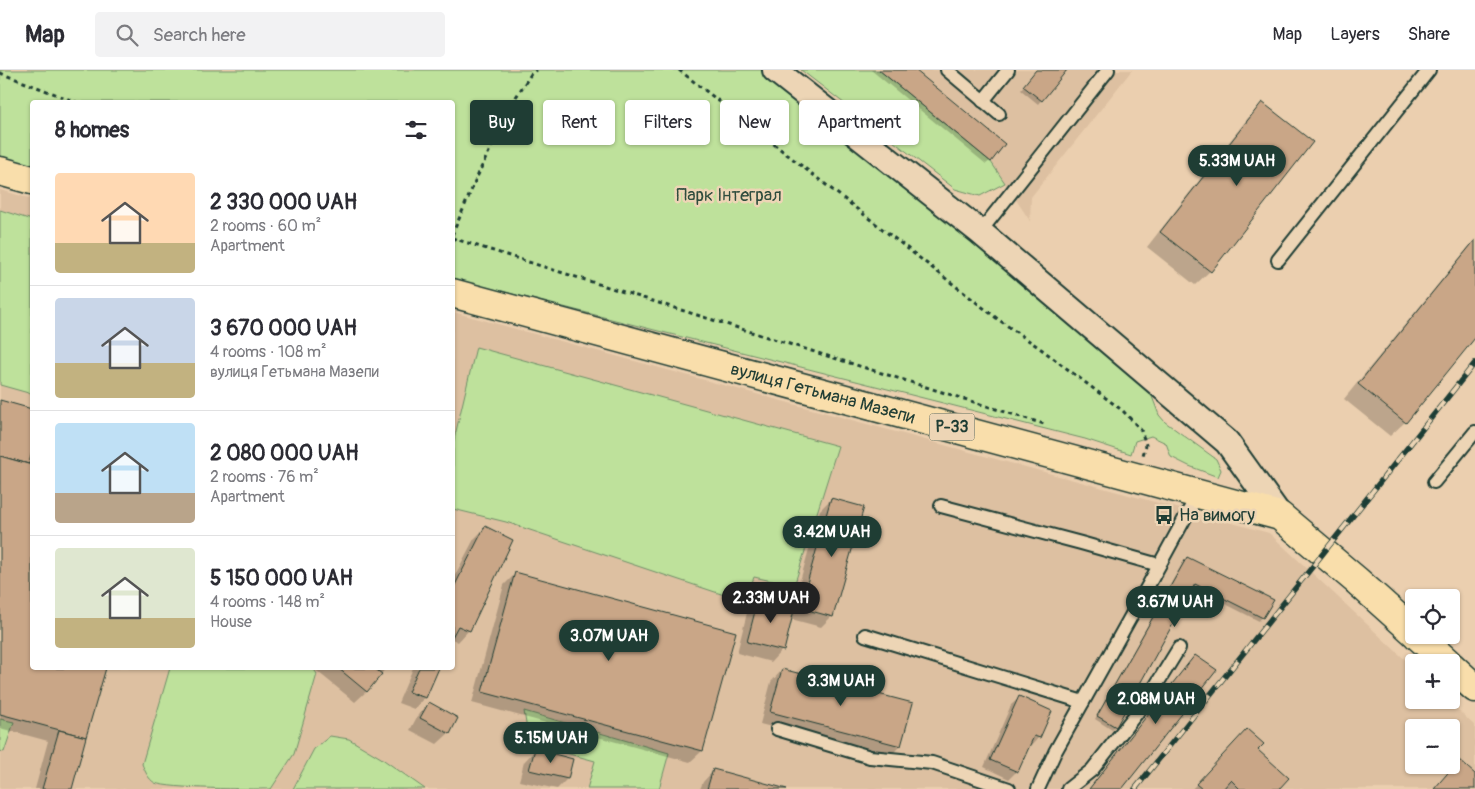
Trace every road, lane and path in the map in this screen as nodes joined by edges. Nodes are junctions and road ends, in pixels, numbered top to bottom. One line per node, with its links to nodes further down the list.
1 (537, 70): 14 (path)
2 (678, 70): 21 (path)
3 (775, 70): 15 (street, вулиця Гетьмана Мазепи)
4 (947, 70): 10 (lane)
5 (1008, 70): 10 (lane)
6 (1108, 70): 15 (lane)
7 (1429, 70): 17 (lane)
8 (0, 73): 9 (path)
9 (71, 100)
10 (983, 101): 11 (lane)
11 (998, 114)
12 (0, 171): 13 (main road)
13 (30, 179)
14 (455, 230)
15 (980, 232): 25 (street, вулиця Гетьмана Мазепи)
16 (455, 238): 19 (path)
17 (1278, 260)
18 (455, 294): 21 (main road, вулиця Гетьмана Мазепи / Р-33)
19 (1054, 427)
20 (1475, 432): 22 (lane)
21 (1137, 477): 23 (main road, вулиця Гетьмана Мазепи / Р-33)
22 (1434, 482)
23 (1198, 494): 25 (main road, вулиця Гетьмана Мазепи / Р-33); 26 (lane)
24 (941, 506): 26 (lane)
25 (1280, 516): 27 (main road, вулиця Гетьмана Мазепи / Р-33)
26 (1160, 565): 34 (lane)
27 (1405, 624)
28 (865, 635): 34 (lane)
29 (1427, 644): 31 (main road)
30 (1179, 648): 38 (lane)
31 (1438, 654)
32 (1460, 674): 33 (main road)
33 (1475, 688)
34 (1083, 702): 36 (lane)
35 (777, 729): 37 (lane)
36 (1038, 787)
37 (1009, 789)
38 (1068, 789)

